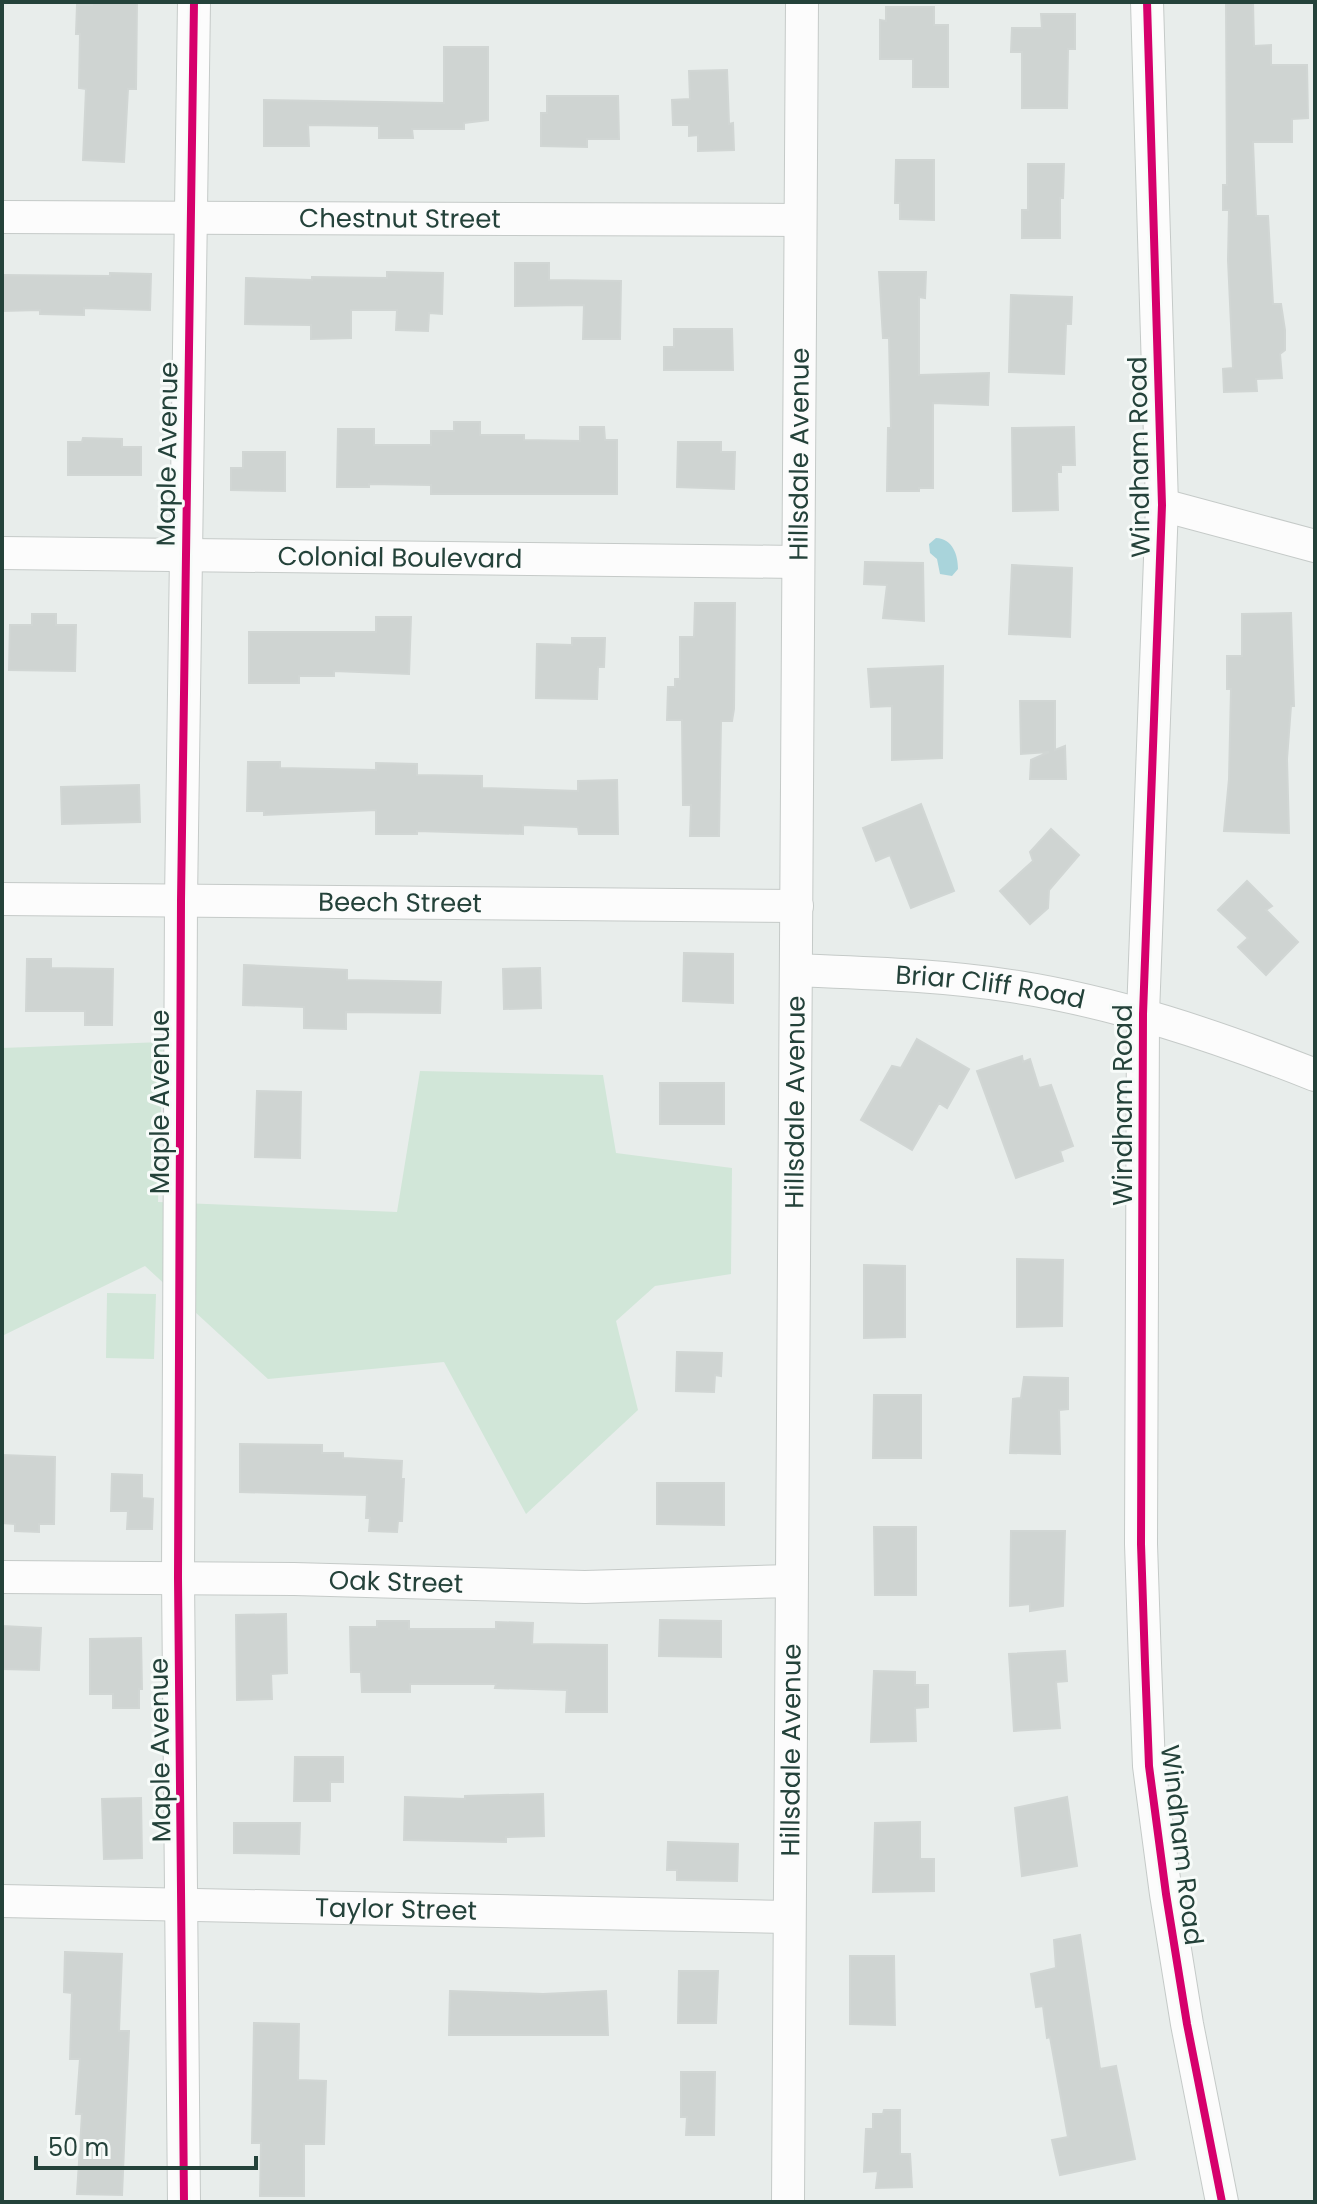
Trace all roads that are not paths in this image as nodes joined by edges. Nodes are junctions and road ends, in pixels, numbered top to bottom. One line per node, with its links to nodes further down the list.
1 (194, 2): 5 (street, Maple Avenue)
2 (802, 2): 6 (street, Hillsdale Avenue)
3 (1147, 2): 7 (street, Windham Road)
4 (2, 217): 5 (street, Chestnut Street)
5 (191, 219): 6 (street, Chestnut Street); 10 (street, Maple Avenue)
6 (799, 220): 11 (street, Hillsdale Avenue)
7 (1162, 505): 8 (street); 16 (street, Windham Road)
8 (1315, 546)
9 (2, 553): 10 (street, Colonial Boulevard)
10 (186, 555): 11 (street, Colonial Boulevard); 13 (street, Maple Avenue)
11 (797, 562): 14 (street, Hillsdale Avenue)
12 (2, 899): 13 (street, Beech Street)
13 (181, 901): 14 (street, Beech Street); 19 (street, Maple Avenue)
14 (797, 906): 15 (street, Hillsdale Avenue)
15 (797, 970): 16 (street, Briar Cliff Road); 20 (street, Hillsdale Avenue)
16 (1143, 1014): 17 (street, Briar Cliff Road); 26 (street, Windham Road)
17 (1315, 1075)
18 (2, 1577): 19 (street, Oak Street)
19 (178, 1578): 20 (street, Oak Street); 22 (street, Maple Avenue)
20 (791, 1581): 23 (street, Hillsdale Avenue)
21 (2, 1901): 22 (street, Taylor Street)
22 (181, 1904): 23 (street, Taylor Street); 24 (street, Maple Avenue)
23 (789, 1917): 25 (street, Hillsdale Avenue)
24 (184, 2202)
25 (788, 2202)
26 (1222, 2202)

